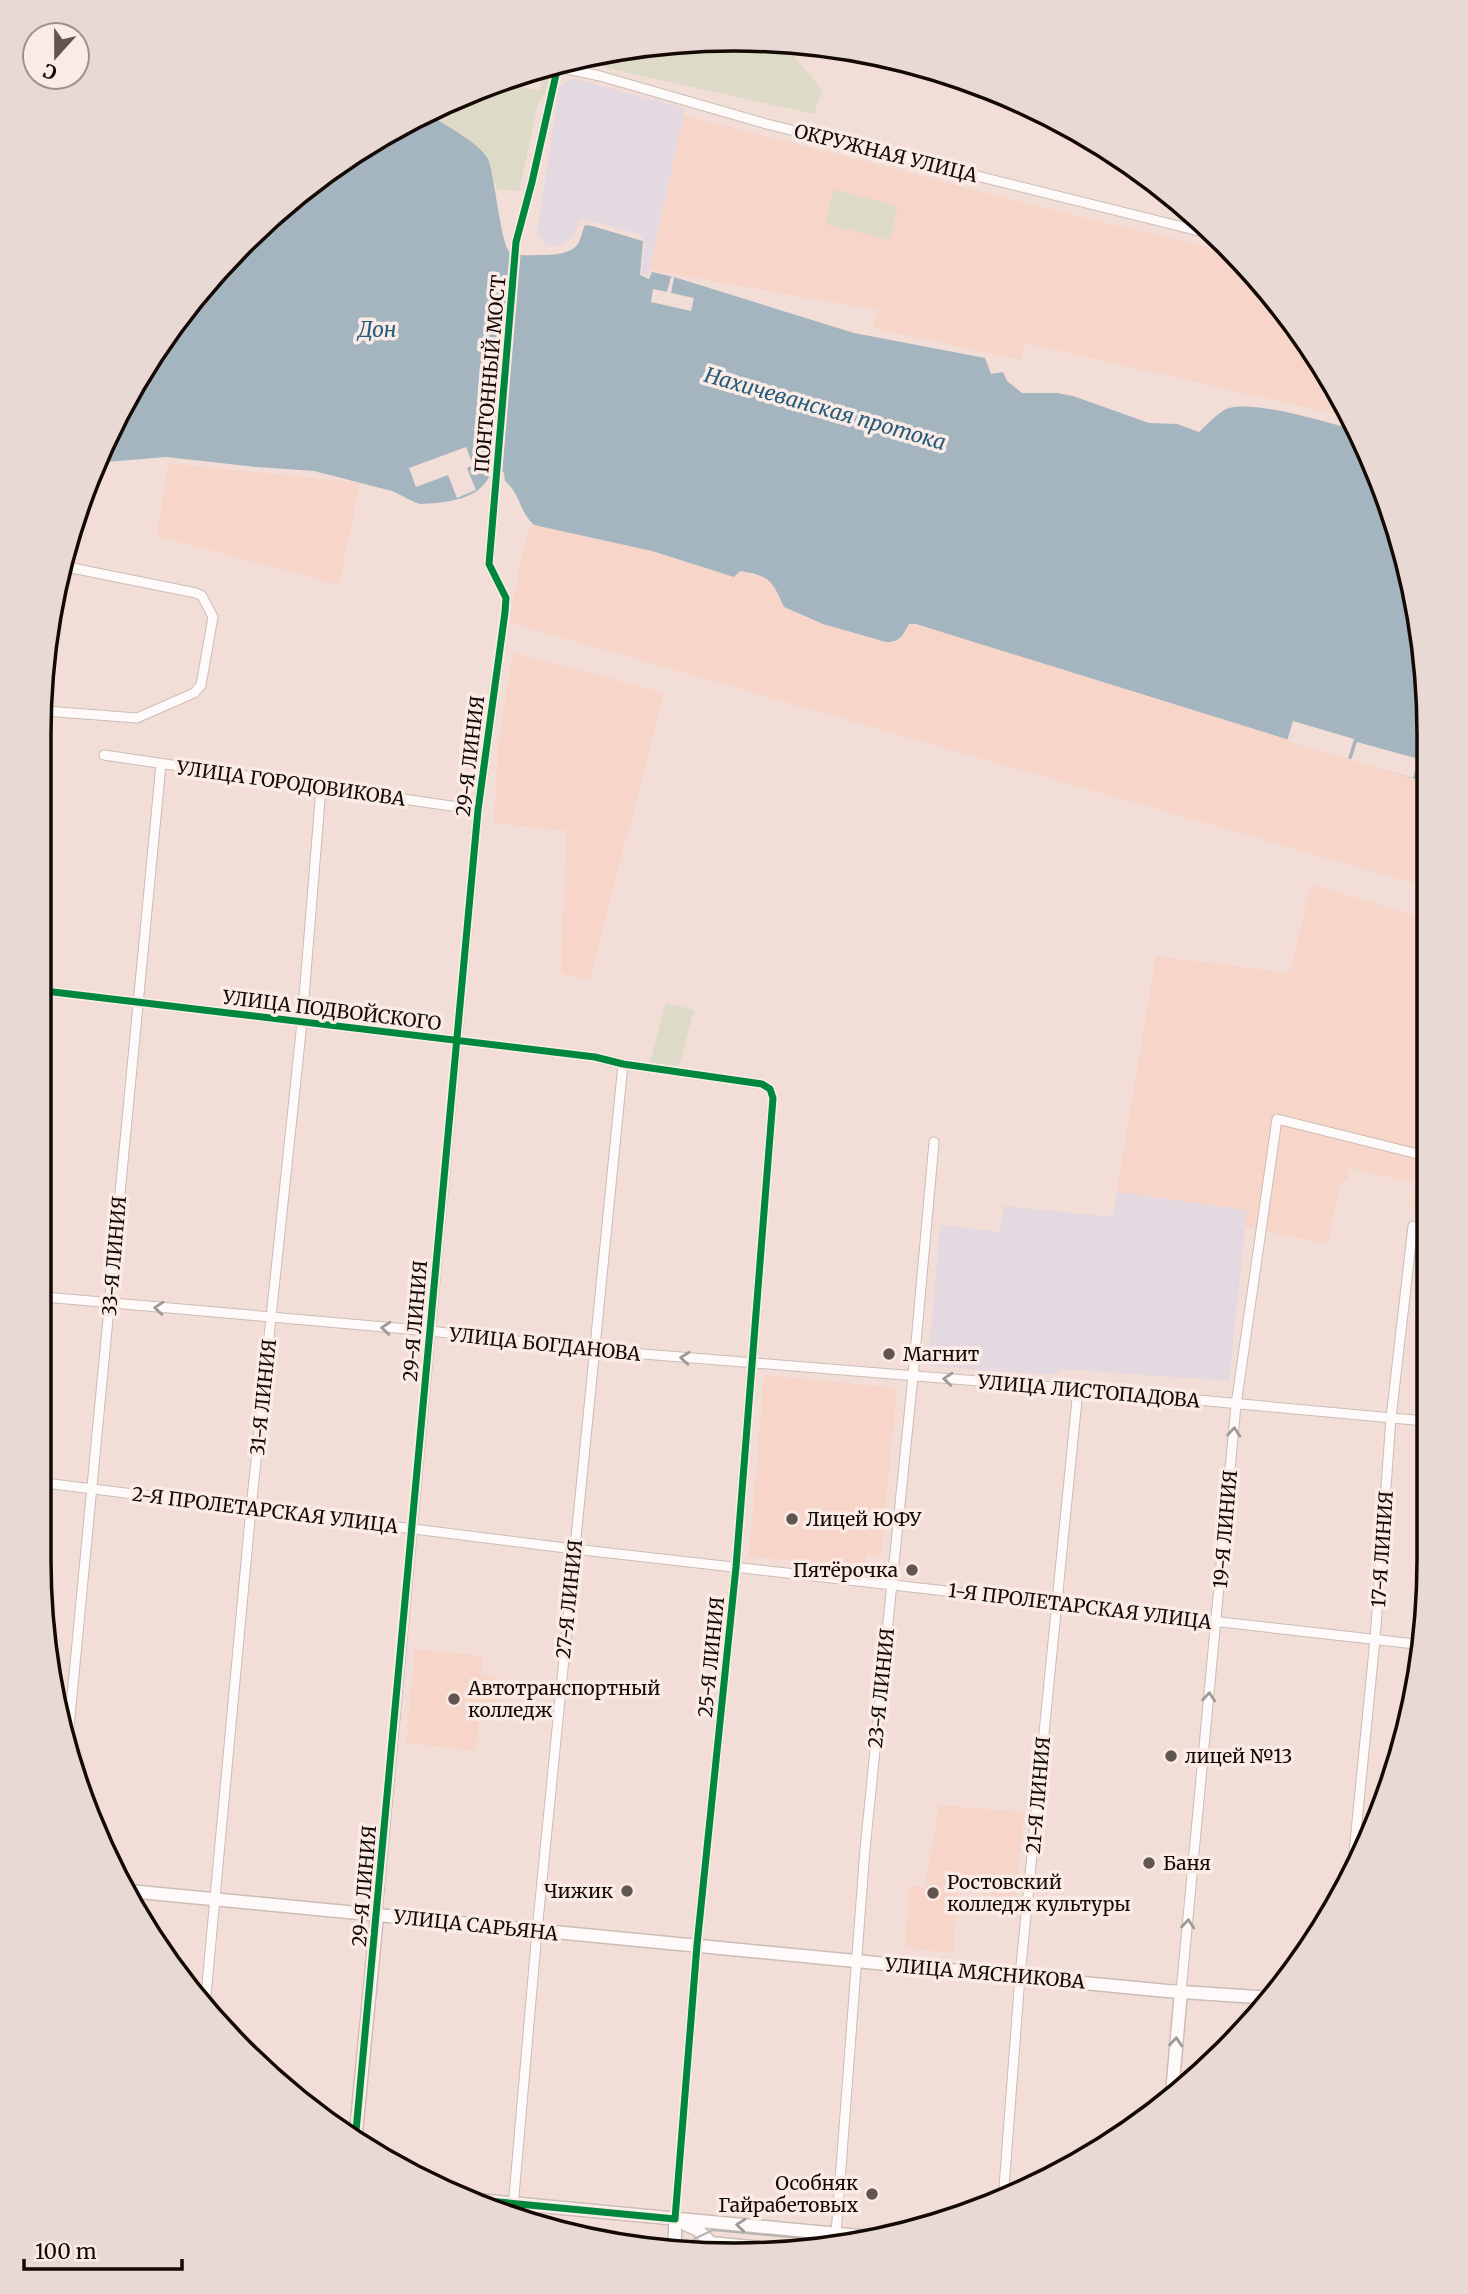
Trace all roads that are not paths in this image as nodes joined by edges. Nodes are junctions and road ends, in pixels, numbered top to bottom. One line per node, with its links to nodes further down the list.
1 (577, 69): 3 (street, ОКРУЖНАЯ УЛИЦА)
2 (557, 74): 4 (street, ПОНТОННЫЙ МОСТ)
3 (1195, 230)
4 (495, 509): 10 (street, 29-Я ЛИНИЯ)
5 (72, 568): 6 (street)
6 (51, 712)
7 (104, 755): 8 (street, УЛИЦА ГОРОДОВИКОВА)
8 (161, 764): 9 (street, УЛИЦА ГОРОДОВИКОВА); 12 (street, 33-Я ЛИНИЯ)
9 (321, 788): 10 (street, УЛИЦА ГОРОДОВИКОВА); 13 (street, 31-Я ЛИНИЯ)
10 (478, 810): 14 (street, 29-Я ЛИНИЯ)
11 (51, 992): 12 (street, УЛИЦА ПОДВОЙСКОГО)
12 (138, 1003): 13 (street, УЛИЦА ПОДВОЙСКОГО); 21 (street, 33-Я ЛИНИЯ)
13 (302, 1021): 14 (street, УЛИЦА ПОДВОЙСКОГО); 22 (street, 31-Я ЛИНИЯ)
14 (458, 1042): 15 (street, УЛИЦА ПОДВОЙСКОГО); 23 (street, 29-Я ЛИНИЯ)
15 (623, 1064): 16 (street, УЛИЦА ПОДВОЙСКОГО); 24 (street, 27-Я ЛИНИЯ)
16 (773, 1098): 25 (street, 25-Я ЛИНИЯ)
17 (934, 1142): 26 (street, 23-Я ЛИНИЯ)
18 (1417, 1154): 28 (street, 19-Я ЛИНИЯ)
19 (1413, 1226): 29 (street, 17-Я ЛИНИЯ)
20 (51, 1298): 21 (street, УЛИЦА БОГДАНОВА)
21 (110, 1303): 22 (street, УЛИЦА БОГДАНОВА, one-way to 21); 32 (street, 33-Я ЛИНИЯ)
22 (271, 1318): 23 (street, УЛИЦА БОГДАНОВА, one-way to 22); 33 (street, 31-Я ЛИНИЯ)
23 (430, 1331): 24 (street, УЛИЦА БОГДАНОВА); 34 (street, 29-Я ЛИНИЯ)
24 (594, 1350): 25 (street, УЛИЦА БОГДАНОВА, one-way to 24); 35 (street, 27-Я ЛИНИЯ)
25 (753, 1364): 26 (street, УЛИЦА ЛИСТОПАДОВА); 36 (street, 25-Я ЛИНИЯ)
26 (913, 1376): 27 (street, УЛИЦА ЛИСТОПАДОВА, one-way to 26); 37 (street, 23-Я ЛИНИЯ)
27 (1078, 1389): 28 (street, УЛИЦА ЛИСТОПАДОВА); 38 (street, 21-Я ЛИНИЯ)
28 (1236, 1405): 29 (street, УЛИЦА ЛИСТОПАДОВА); 39 (street, 19-Я ЛИНИЯ, one-way to 28)
29 (1391, 1418): 30 (street, УЛИЦА ЛИСТОПАДОВА); 40 (street, 17-Я ЛИНИЯ)
30 (1417, 1420)
31 (51, 1484): 32 (street, 2-Я ПРОЛЕТАРСКАЯ УЛИЦА)
32 (91, 1488): 33 (street, 2-Я ПРОЛЕТАРСКАЯ УЛИЦА); 42 (street, 33-Я ЛИНИЯ)
33 (251, 1508): 34 (street, 2-Я ПРОЛЕТАРСКАЯ УЛИЦА); 45 (street, 31-Я ЛИНИЯ)
34 (411, 1529): 35 (street, 2-Я ПРОЛЕТАРСКАЯ УЛИЦА); 46 (street, 29-Я ЛИНИЯ)
35 (574, 1549): 36 (street, 2-Я ПРОЛЕТАРСКАЯ УЛИЦА); 47 (street, 27-Я ЛИНИЯ)
36 (736, 1567): 37 (street, 1-Я ПРОЛЕТАРСКАЯ УЛИЦА); 48 (street, 25-Я ЛИНИЯ)
37 (892, 1583): 38 (street, 1-Я ПРОЛЕТАРСКАЯ УЛИЦА); 49 (street, 23-Я ЛИНИЯ)
38 (1056, 1603): 39 (street, 1-Я ПРОЛЕТАРСКАЯ УЛИЦА); 50 (street, 21-Я ЛИНИЯ)
39 (1216, 1622): 40 (street, 1-Я ПРОЛЕТАРСКАЯ УЛИЦА); 51 (street, 19-Я ЛИНИЯ, one-way to 39)
40 (1375, 1639): 41 (street, 1-Я ПРОЛЕТАРСКАЯ УЛИЦА); 43 (street, 17-Я ЛИНИЯ)
41 (1412, 1643)
42 (70, 1718)
43 (1355, 1844)
44 (137, 1892): 45 (main road, УЛИЦА САРЬЯНА)
45 (214, 1900): 46 (main road, УЛИЦА САРЬЯНА); 52 (street, 31-Я ЛИНИЯ)
46 (377, 1916): 47 (main road, УЛИЦА САРЬЯНА); 55 (main road, 29-Я ЛИНИЯ)
47 (537, 1931): 48 (main road, УЛИЦА САРЬЯНА); 58 (street, 27-Я ЛИНИЯ)
48 (697, 1945): 49 (main road, УЛИЦА МЯСНИКОВА); 59 (street, 25-Я ЛИНИЯ)
49 (855, 1961): 50 (main road, УЛИЦА МЯСНИКОВА); 60 (street, 23-Я ЛИНИЯ)
50 (1020, 1976): 51 (main road, УЛИЦА МЯСНИКОВА); 56 (street, 21-Я ЛИНИЯ)
51 (1181, 1992): 53 (main road, УЛИЦА МЯСНИКОВА); 54 (main road, 19-Я ЛИНИЯ, one-way to 51)
52 (206, 1993)
53 (1259, 1997)
54 (1173, 2083)
55 (356, 2129)
56 (1004, 2187)
57 (503, 2203): 58 (main road)
58 (514, 2204): 59 (main road)
59 (675, 2219): 60 (main road, one-way to 59); 62 (main road); 63 (main road)
60 (836, 2234): 61 (main road)
61 (840, 2234)
62 (675, 2240)
63 (711, 2243)

